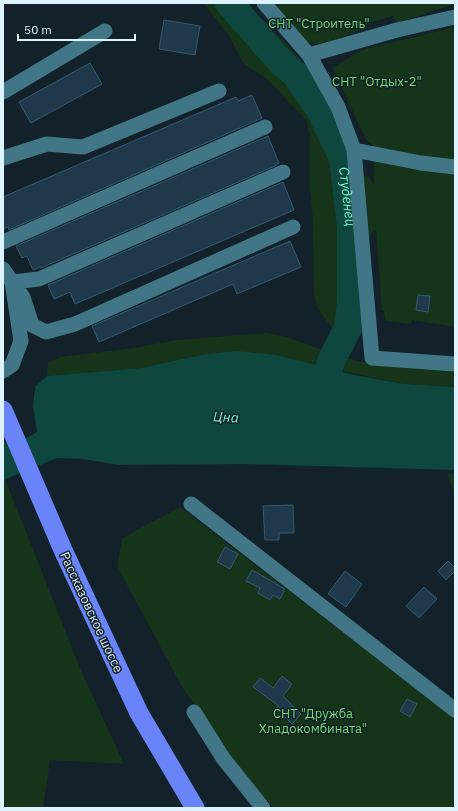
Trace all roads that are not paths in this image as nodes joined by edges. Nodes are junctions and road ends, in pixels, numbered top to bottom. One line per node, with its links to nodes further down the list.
1 (264, 3): 4 (lane)
2 (455, 17): 4 (lane)
3 (105, 31): 6 (lane)
4 (308, 55): 8 (lane)
5 (219, 91): 9 (lane)
6 (3, 92)
7 (265, 127): 13 (lane)
8 (354, 150): 10 (lane); 16 (lane)
9 (3, 158)
10 (455, 167)
11 (283, 172): 15 (lane)
12 (293, 227): 15 (lane)
13 (3, 242)
14 (3, 269): 15 (lane)
15 (12, 282): 17 (lane)
16 (455, 364)
17 (3, 371)
18 (3, 410): 22 (main road, Рассказовское шоссе)
19 (191, 504): 20 (lane)
20 (455, 710)
21 (194, 712): 23 (lane)
22 (194, 808)
23 (263, 808)

